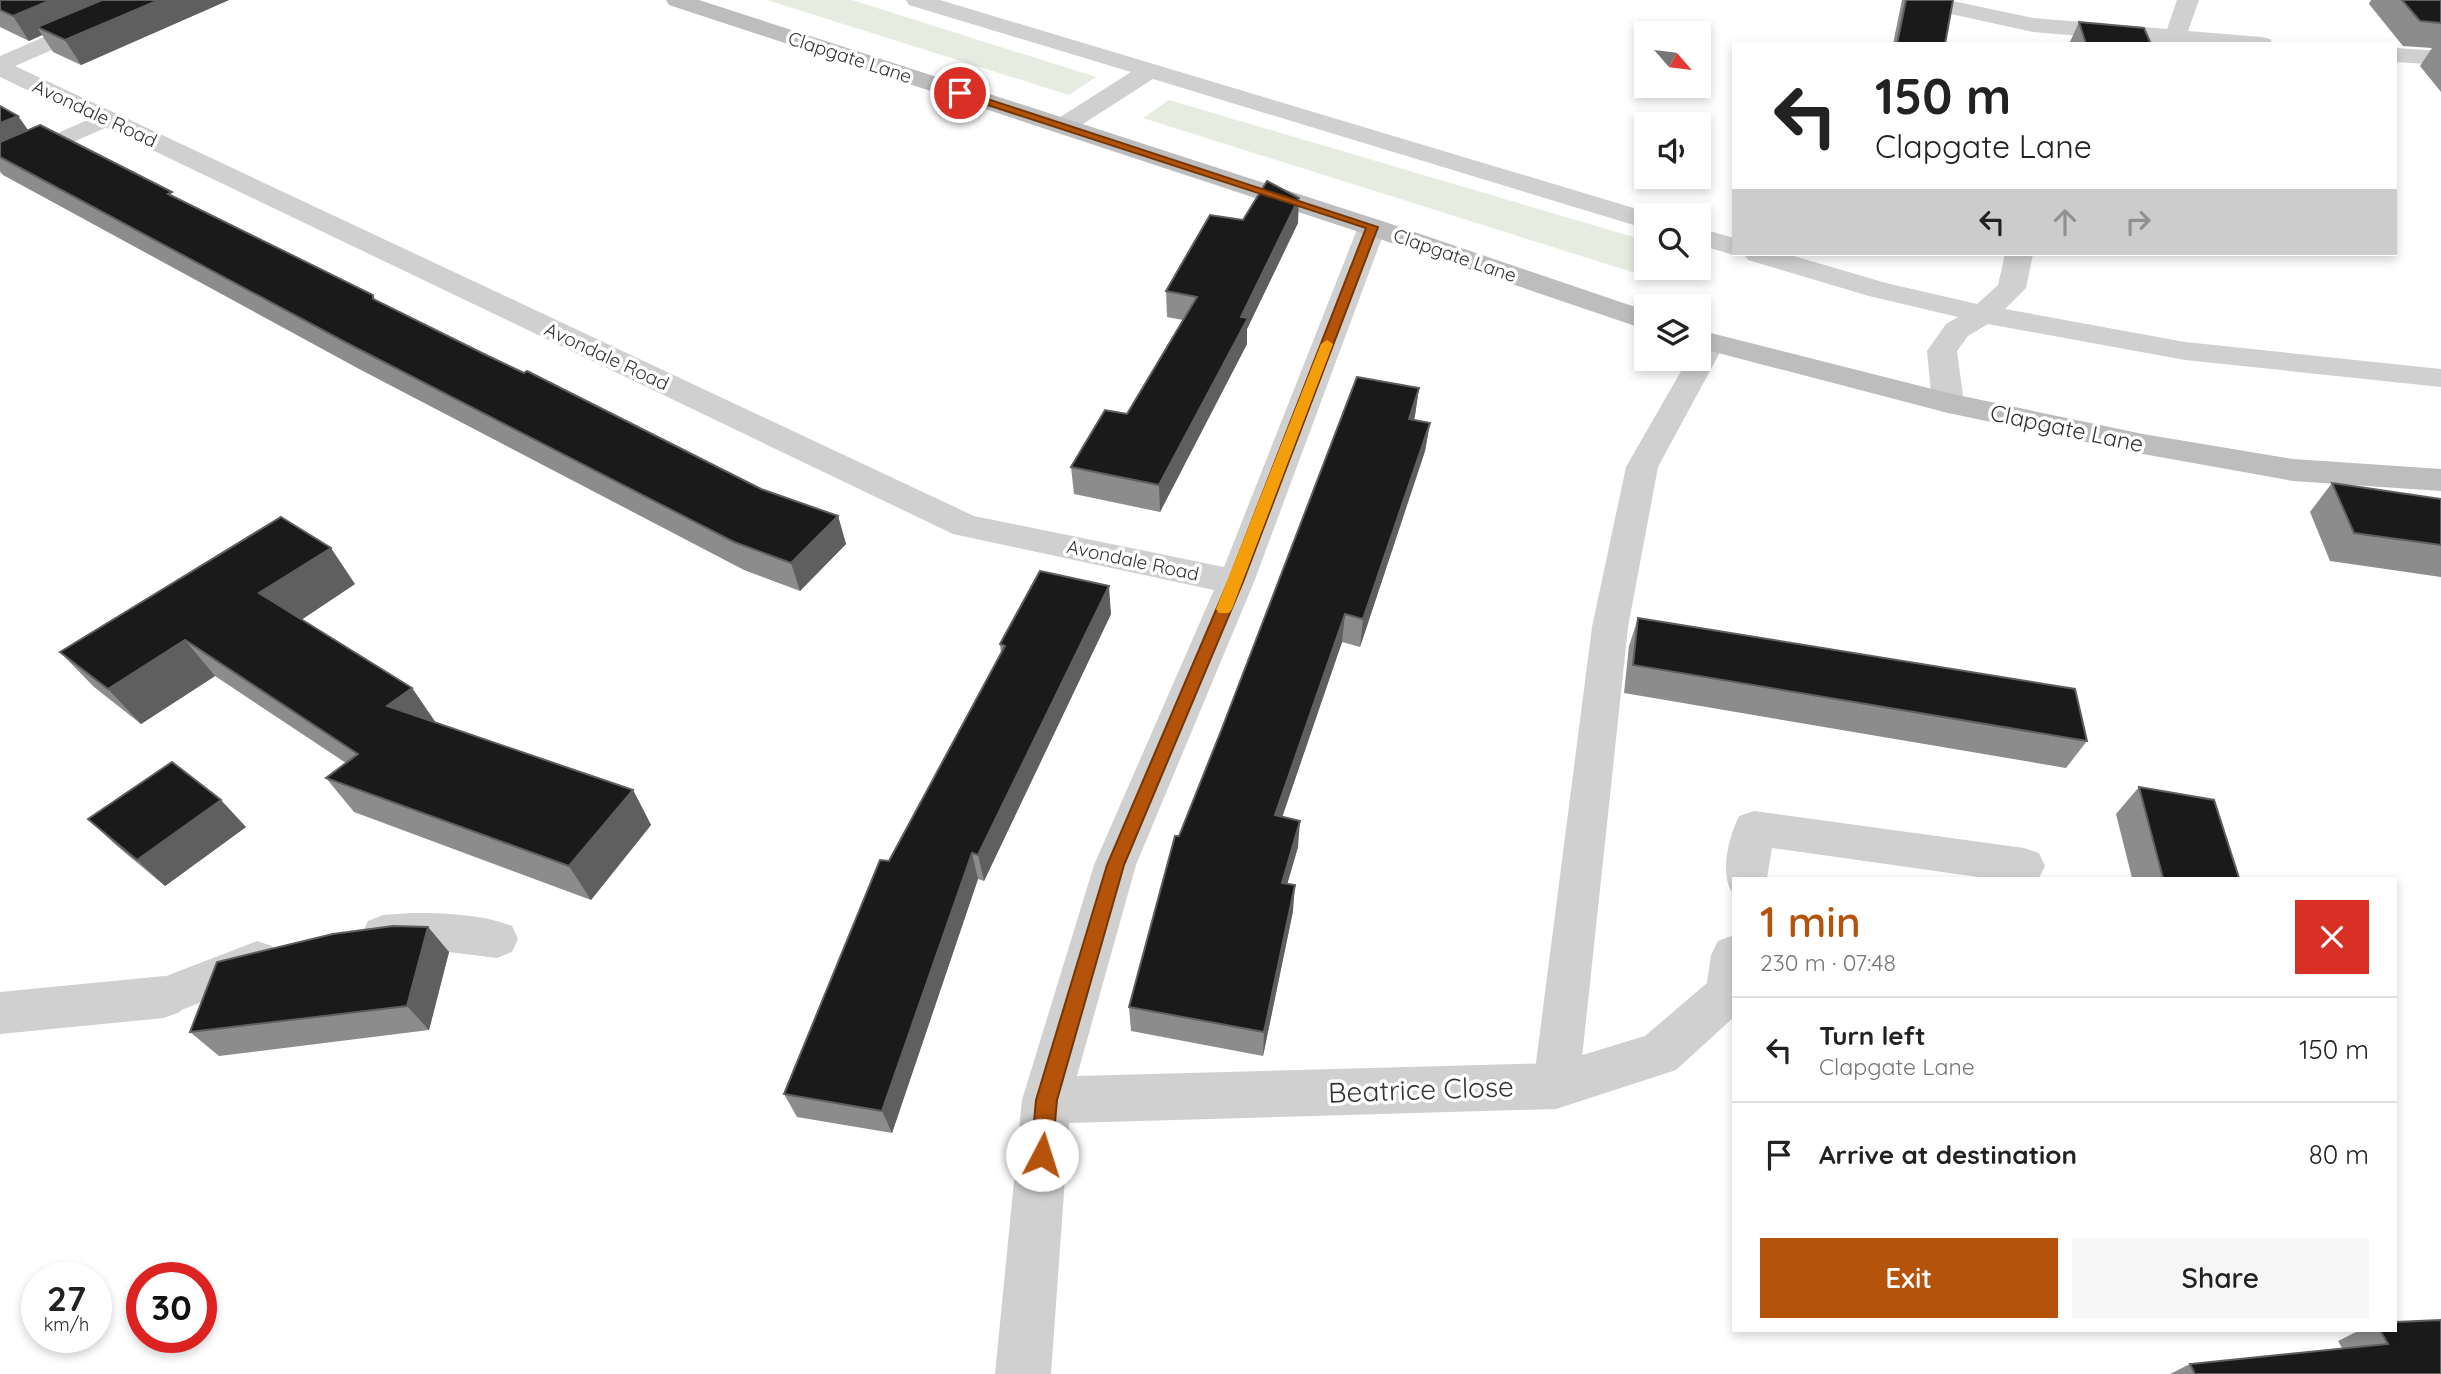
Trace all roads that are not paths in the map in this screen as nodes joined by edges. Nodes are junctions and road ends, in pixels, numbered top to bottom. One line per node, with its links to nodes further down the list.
1 (148, 0): 11 (street)
2 (677, 0): 14 (street, Clapgate Lane)
3 (918, 0): 12 (street)
4 (1919, 0): 6 (street)
5 (2188, 0): 7 (street)
6 (2032, 34): 7 (street)
7 (2175, 37): 8 (street)
8 (2237, 42)
9 (2397, 55): 10 (street)
10 (2441, 58)
11 (0, 66): 13 (street, Avondale Road)
12 (1149, 71): 14 (street); 16 (street)
13 (106, 119): 15 (lane); 29 (street, Avondale Road)
14 (1063, 127): 17 (street, Clapgate Lane)
15 (0, 167)
16 (1634, 216)
17 (1372, 227): 23 (street, Clapgate Lane); 29 (street)
18 (1711, 240): 19 (street)
19 (1732, 246)
20 (1765, 256): 22 (street)
21 (2020, 256): 22 (street)
22 (1983, 314): 26 (street); 27 (street)
23 (1634, 317)
24 (1711, 343): 27 (street, Clapgate Lane)
25 (1690, 371): 38 (lane)
26 (2441, 378)
27 (1948, 403): 28 (street, Clapgate Lane)
28 (2441, 480)
29 (1236, 582): 39 (street)
30 (2024, 866): 31 (street)
31 (1746, 877)
32 (497, 939): 33 (lane)
33 (343, 941)
34 (293, 952): 36 (lane)
35 (1732, 968): 38 (street, Beatrice Close)
36 (164, 997): 37 (street)
37 (0, 1013)
38 (1556, 1086): 39 (street, Beatrice Close)
39 (1046, 1100): 40 (street)
40 (1023, 1374)

